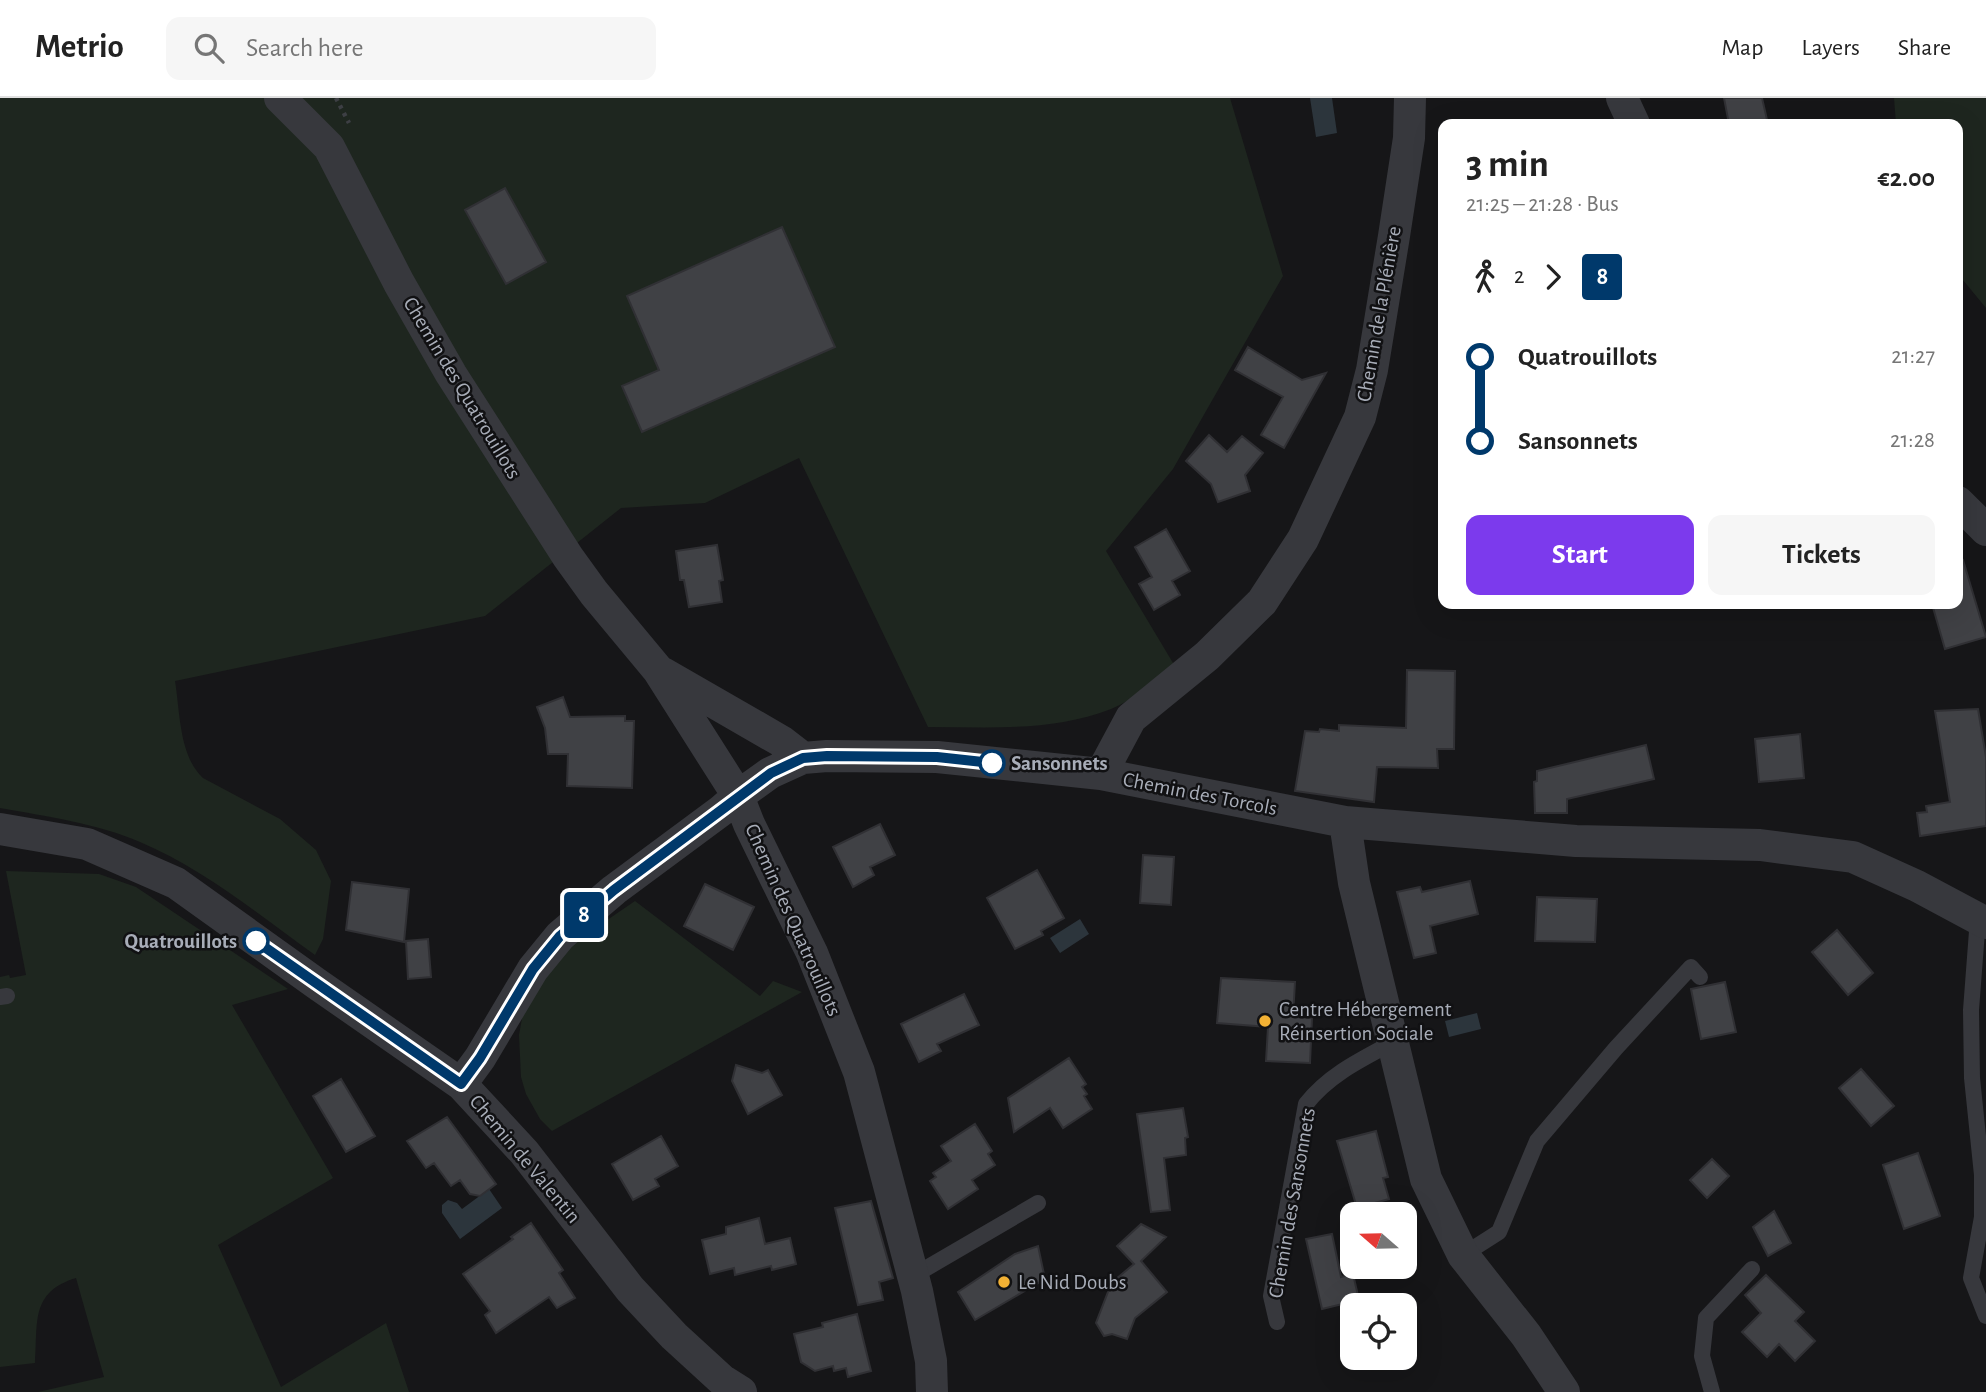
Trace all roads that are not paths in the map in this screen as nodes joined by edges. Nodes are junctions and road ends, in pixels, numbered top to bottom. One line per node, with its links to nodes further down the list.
1 (280, 98): 7 (street, Chemin des Quatrouillots)
2 (1410, 98): 9 (street, Chemin de la Plénière)
3 (1622, 98): 4 (street)
4 (1632, 119)
5 (1963, 507): 6 (street)
6 (1986, 530)
7 (658, 670): 8 (street, Chemin des Quatrouillots); 10 (street, Chemin des Quatrouillots)
8 (803, 758): 9 (street, Chemin des Torcols); 10 (street, Chemin des Torcols)
9 (1101, 774): 11 (street, Chemin des Torcols)
10 (738, 796): 16 (street, Chemin des Torcols); 21 (street, Chemin des Quatrouillots)
11 (1345, 822): 13 (street, Chemin des Torcols); 15 (street)
12 (0, 829): 16 (street, Chemin de Valentin)
13 (1982, 920): 18 (lane, Chemin des Torcols)
14 (1700, 977): 19 (lane)
15 (1392, 1043): 19 (street); 23 (lane, Chemin des Sansonnets)
16 (461, 1084): 24 (street, Chemin de Valentin)
17 (1038, 1203): 21 (lane)
18 (1983, 1233): 22 (lane, Chemin des Torcols)
19 (1463, 1255): 26 (street)
20 (1752, 1269): 27 (lane)
21 (913, 1276): 25 (street, Chemin des Quatrouillots)
22 (1986, 1316)
23 (1277, 1322)
24 (729, 1388)
25 (932, 1392)
26 (1564, 1392)
27 (1712, 1392)

